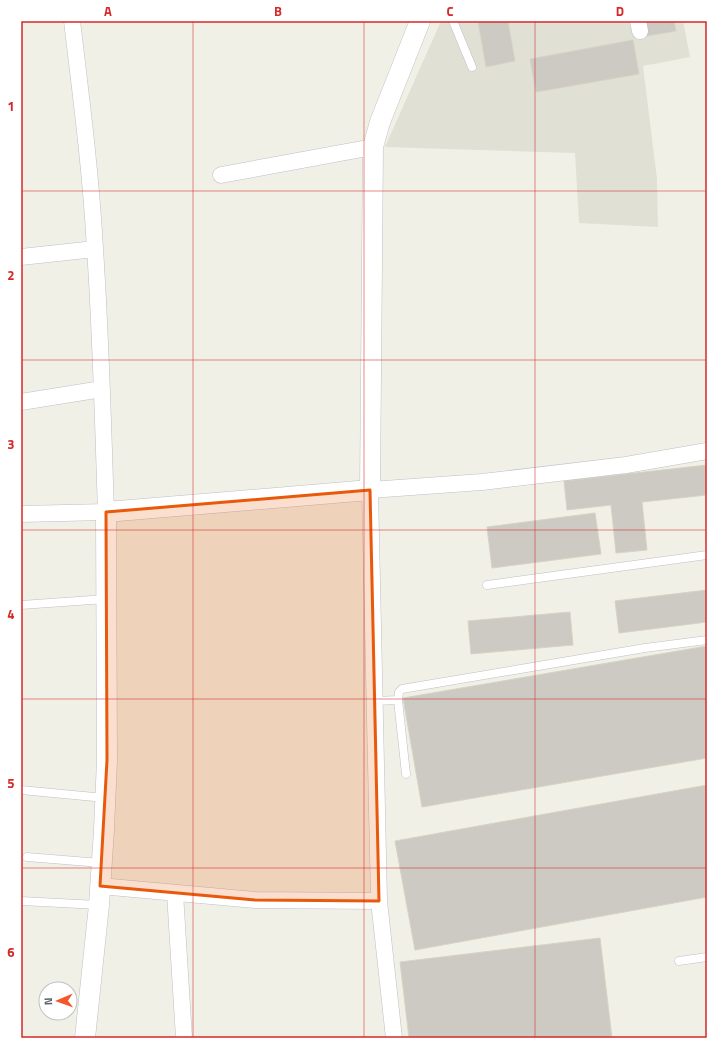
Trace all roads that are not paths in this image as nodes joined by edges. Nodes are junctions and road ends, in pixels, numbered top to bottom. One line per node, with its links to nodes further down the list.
1 (72, 21): 7 (street)
2 (420, 21): 5 (street)
3 (453, 21): 4 (lane)
4 (472, 67)
5 (373, 147): 6 (street); 12 (street)
6 (221, 176)
7 (95, 249): 8 (street); 9 (street)
8 (21, 257)
9 (102, 389): 10 (street); 13 (street)
10 (21, 402)
11 (707, 451): 12 (street)
12 (370, 490): 13 (street); 21 (street)
13 (106, 512): 14 (street); 17 (street)
14 (21, 514)
15 (707, 555): 16 (lane)
16 (487, 585)
17 (106, 599): 18 (lane); 24 (street)
18 (21, 605)
19 (707, 640): 20 (lane)
20 (398, 700): 21 (lane); 22 (lane)
21 (375, 701): 30 (street)
22 (406, 774)
23 (21, 790): 24 (lane)
24 (106, 798): 26 (street)
25 (27, 858): 26 (lane)
26 (102, 864): 28 (street)
27 (175, 893): 28 (street); 30 (street); 34 (street)
28 (100, 896): 29 (lane); 33 (street)
29 (21, 900)
30 (379, 901): 35 (street)
31 (707, 957): 32 (lane)
32 (679, 961)
33 (85, 1038)
34 (184, 1038)
35 (394, 1038)

